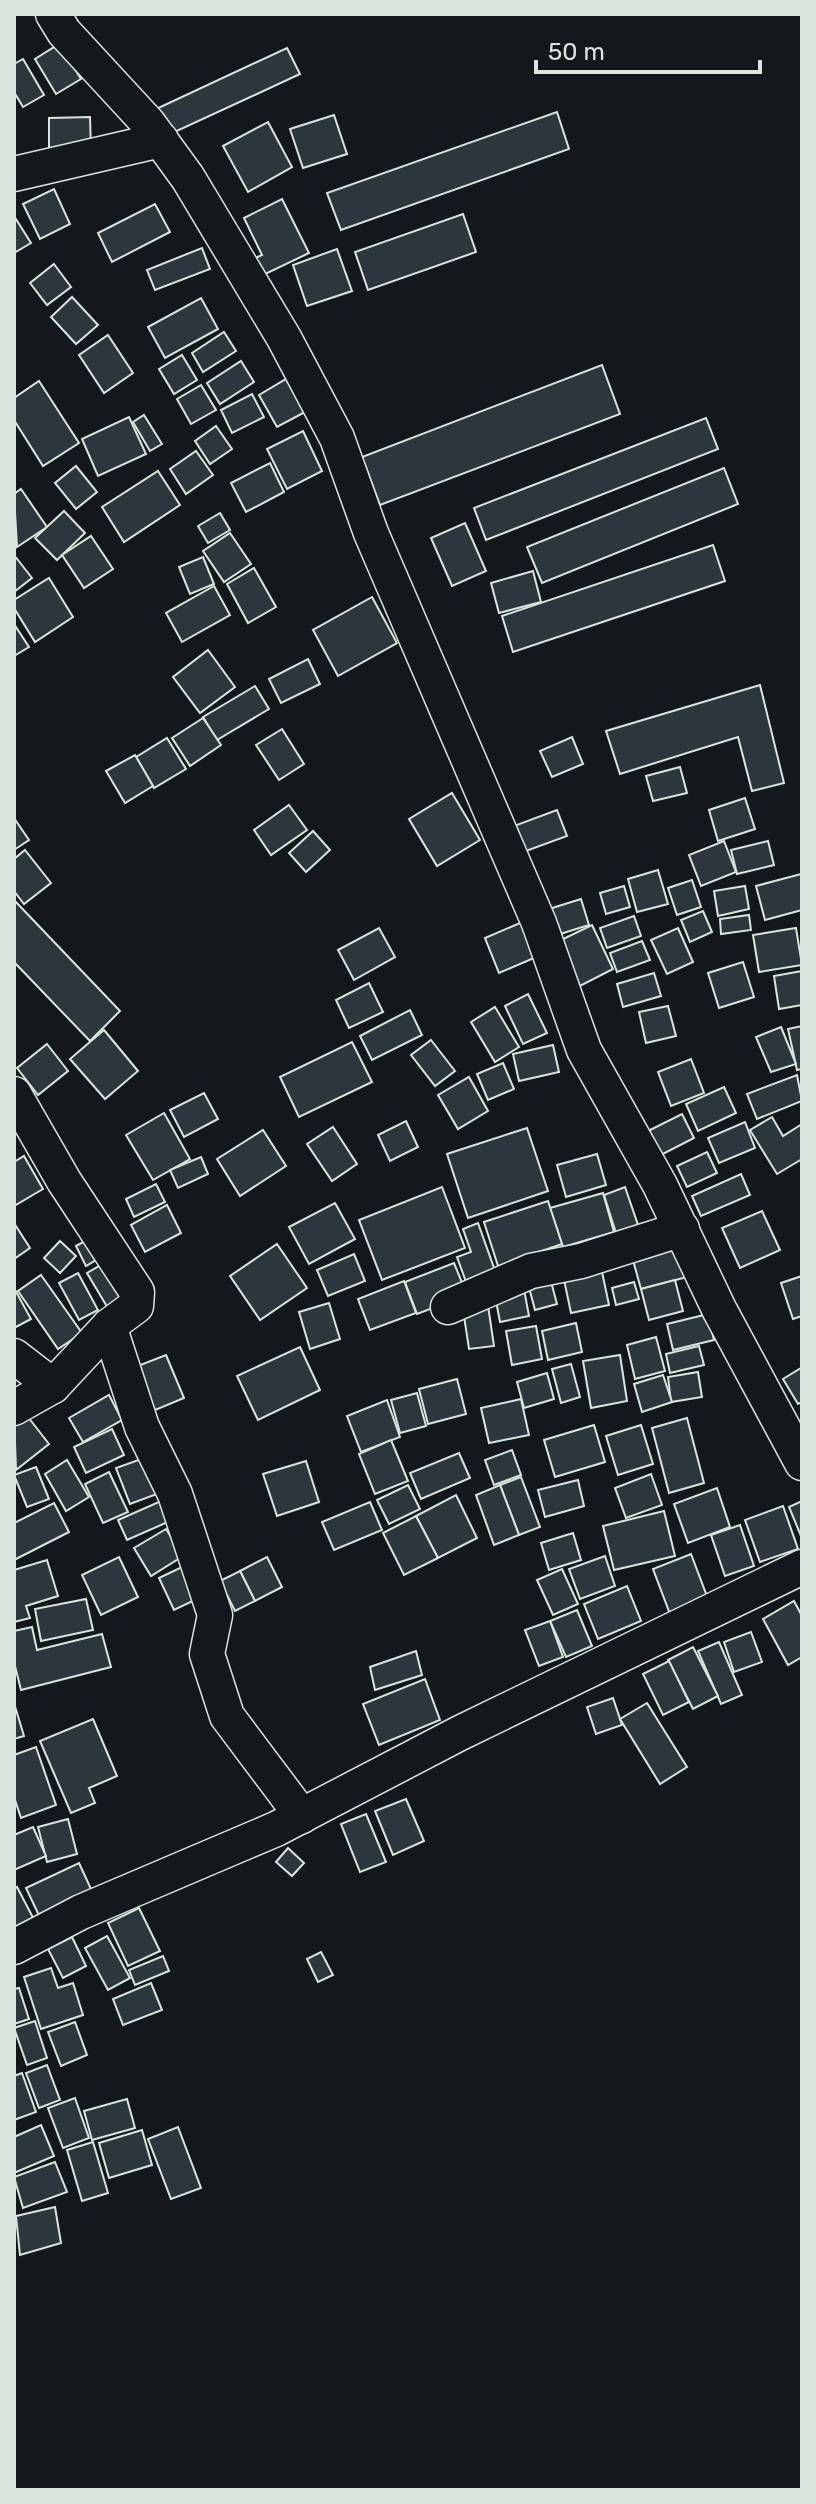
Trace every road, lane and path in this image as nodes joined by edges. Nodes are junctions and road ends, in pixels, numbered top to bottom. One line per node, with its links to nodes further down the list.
1 (53, 14): 2 (street)
2 (161, 140): 3 (street); 5 (street)
3 (14, 174)
4 (14, 1094): 7 (street)
5 (682, 1229): 6 (street); 11 (street)
6 (448, 1307)
7 (109, 1326): 9 (street); 13 (street)
8 (14, 1356): 9 (street)
9 (53, 1386): 10 (street)
10 (14, 1408)
11 (802, 1463)
12 (802, 1567): 13 (street)
13 (302, 1816): 14 (street)
14 (14, 1947)

